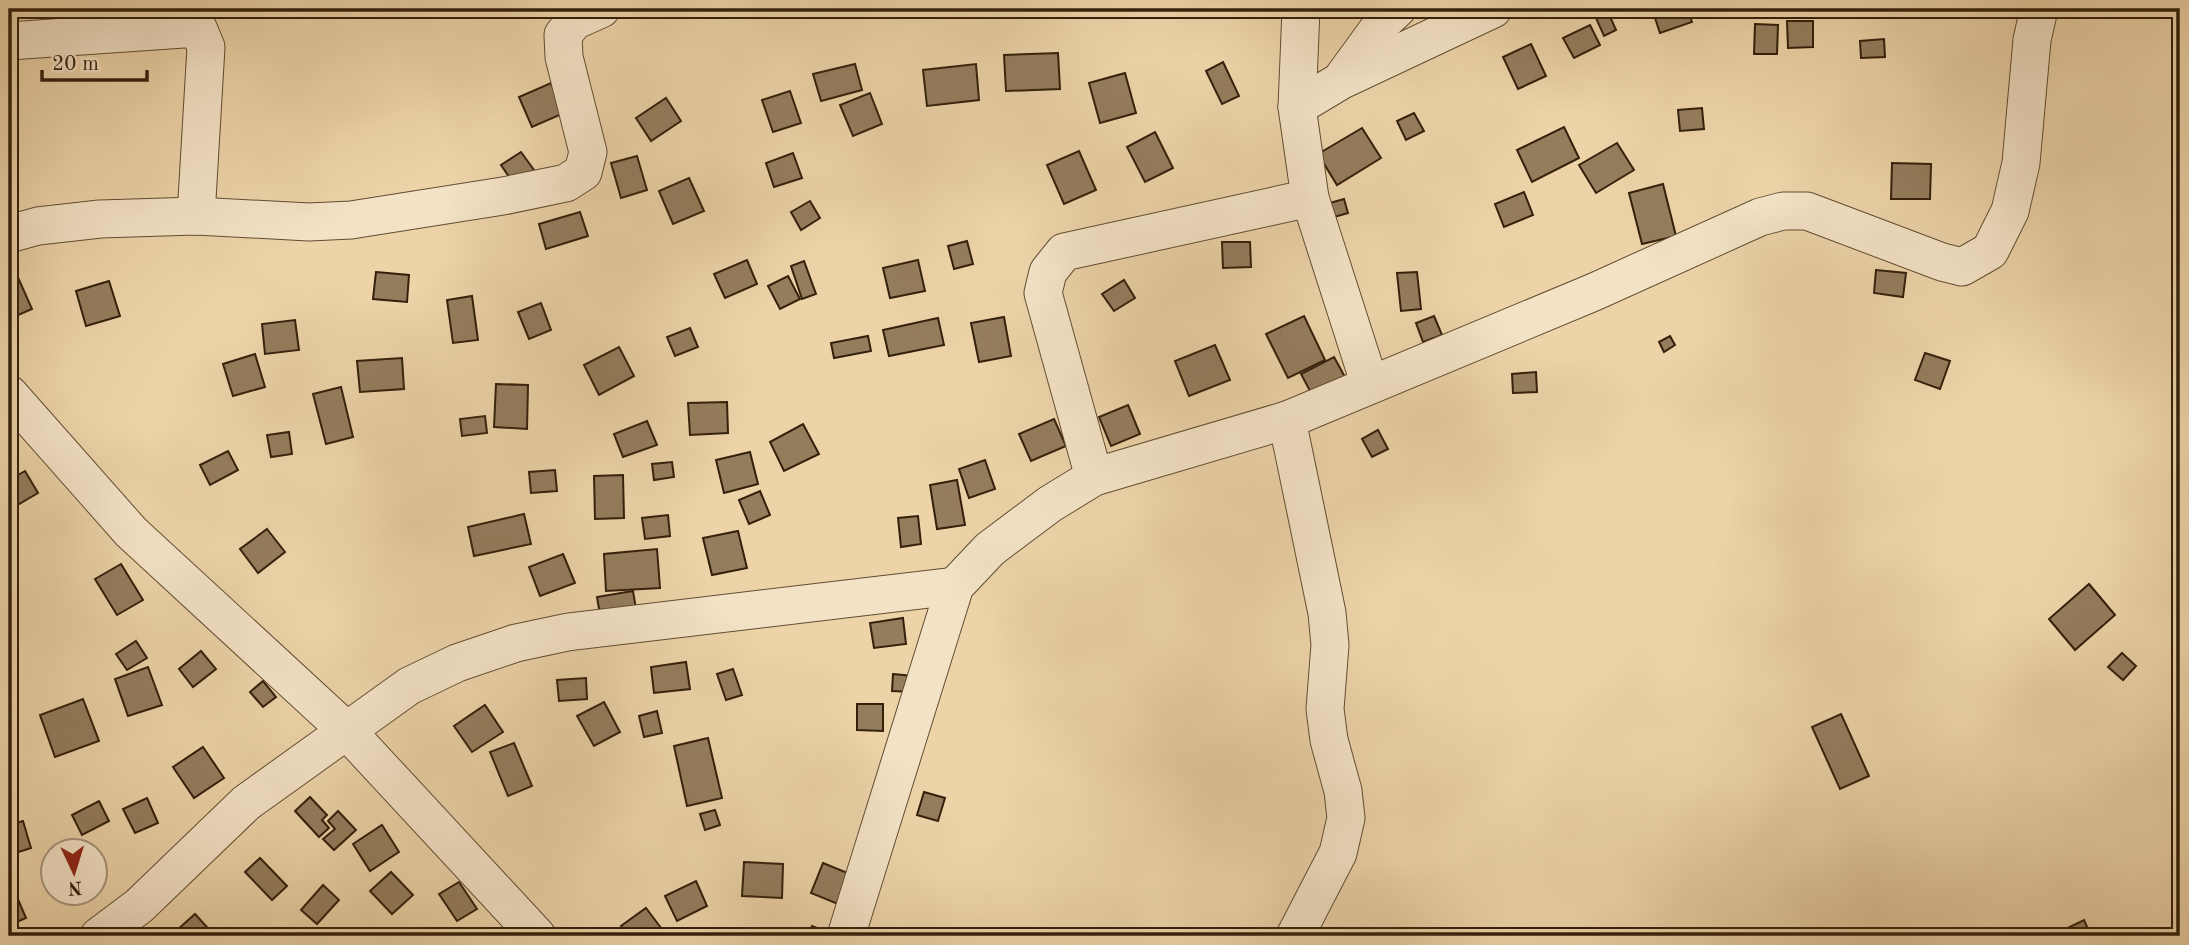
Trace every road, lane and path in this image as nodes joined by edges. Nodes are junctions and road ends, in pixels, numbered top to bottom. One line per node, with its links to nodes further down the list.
1 (601, 9): 10 (street)
2 (1301, 9): 8 (street)
3 (1397, 9): 7 (street)
4 (1493, 9): 7 (street)
5 (2039, 9): 12 (street)
6 (9, 41): 10 (street)
7 (1342, 80): 8 (street)
8 (1297, 107): 9 (street)
9 (1310, 198): 12 (street); 15 (street)
10 (197, 216): 11 (street)
11 (9, 234)
12 (1370, 385): 14 (street)
13 (9, 394): 17 (street)
14 (1287, 420): 15 (street); 21 (street)
15 (1094, 477): 16 (street)
16 (955, 586): 17 (street); 20 (street)
17 (347, 731): 18 (street); 19 (street)
18 (99, 936)
19 (537, 936)
20 (846, 936)
21 (1295, 936)

